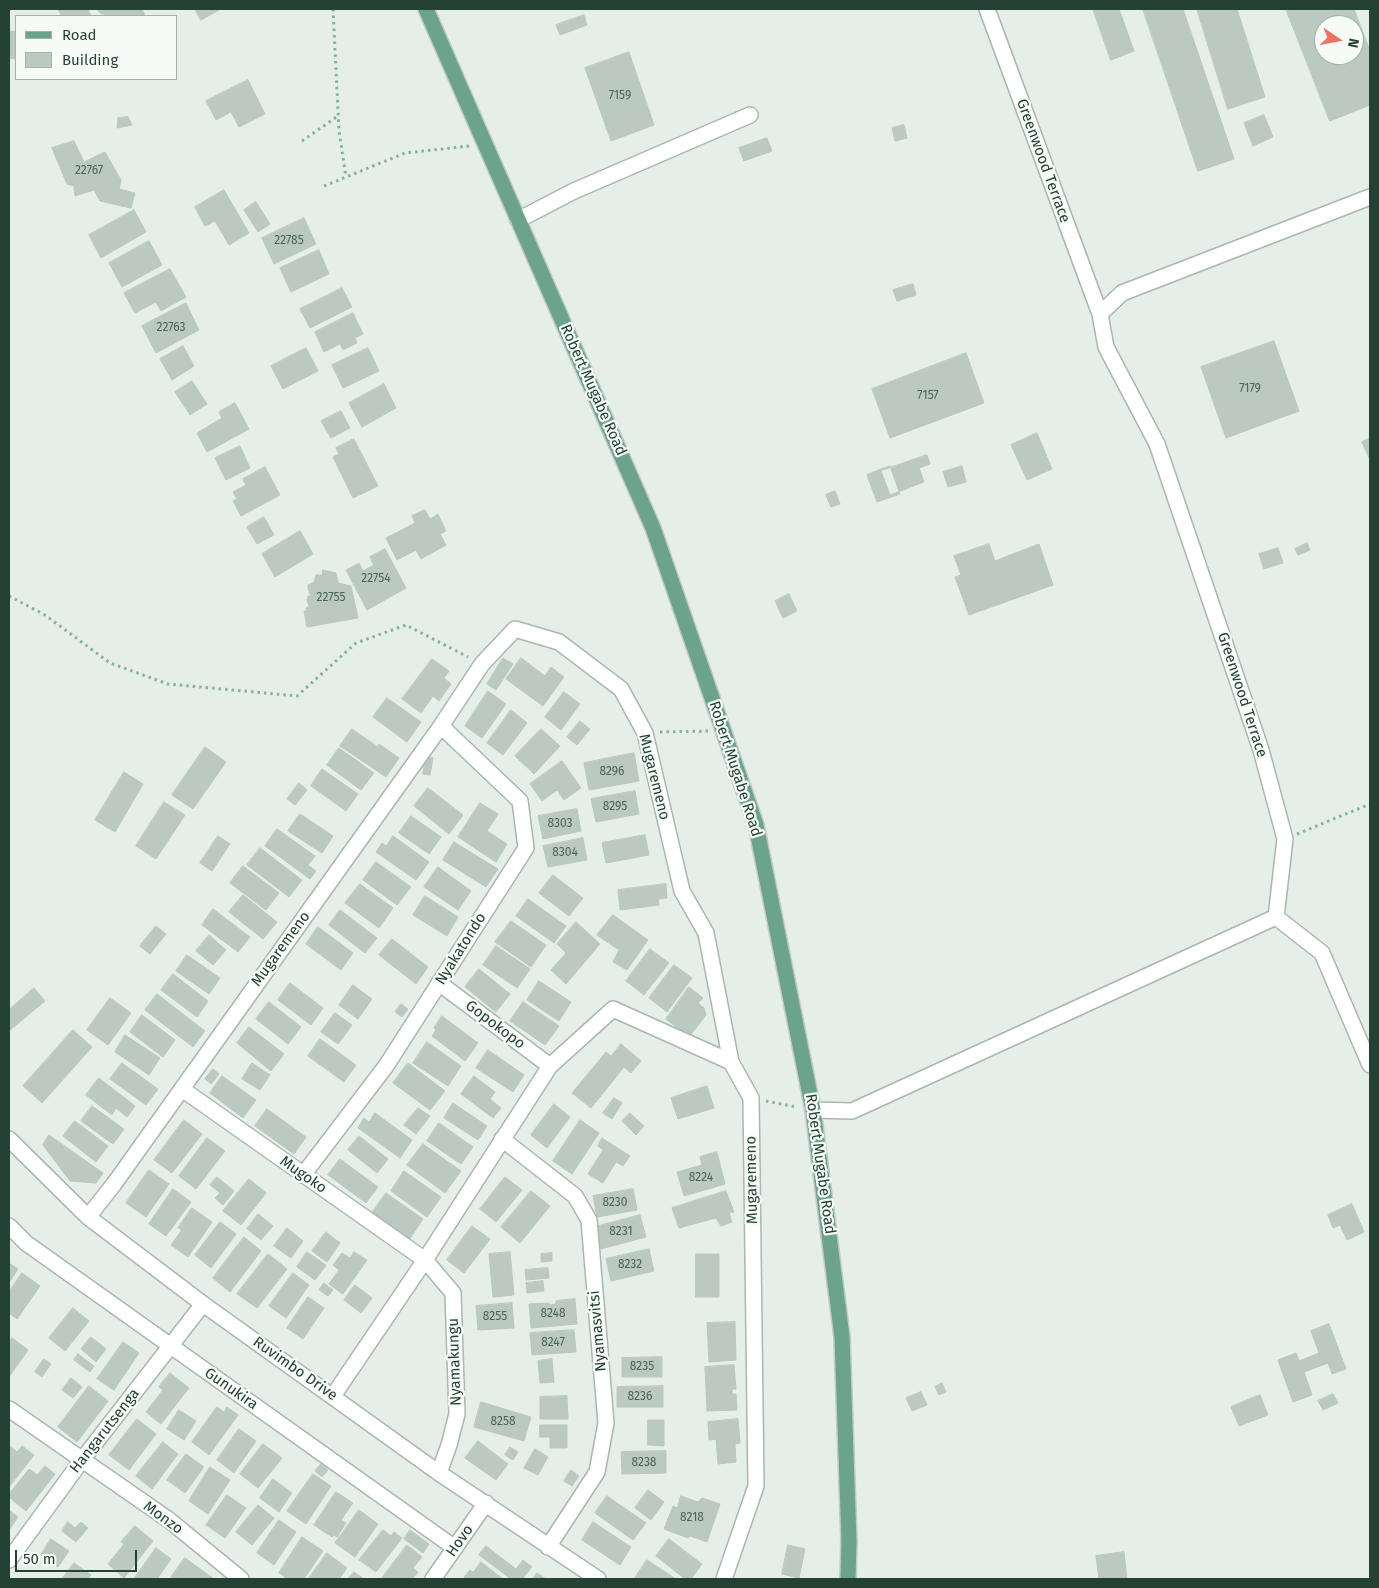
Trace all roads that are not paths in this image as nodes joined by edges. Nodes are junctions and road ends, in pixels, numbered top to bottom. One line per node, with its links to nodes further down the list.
1 (426, 9): 5 (main road, Robert Mugabe Road)
2 (987, 9): 6 (street, Greenwood Terrace)
3 (750, 114): 5 (street)
4 (1370, 197): 6 (street)
5 (518, 220): 14 (main road, Robert Mugabe Road)
6 (1100, 314): 8 (street, Greenwood Terrace)
7 (441, 726): 9 (street, Nyakatondo); 10 (street, Mugaremeno); 13 (street, Mugaremeno)
8 (1276, 917): 11 (street); 14 (street)
9 (440, 983): 12 (street, Gopokopo); 17 (street, Nyakatondo)
10 (730, 1062): 12 (street); 34 (street, Mugaremeno)
11 (1370, 1065)
12 (550, 1066): 16 (street)
13 (182, 1089): 17 (street, Mugoko); 18 (street, Mugaremeno)
14 (814, 1110): 35 (main road, Robert Mugabe Road)
15 (9, 1139): 18 (street, Ruvimbo Drive)
16 (502, 1139): 20 (street); 28 (street, Nyamasvitsi)
17 (303, 1176): 20 (street, Mugoko)
18 (88, 1217): 21 (street, Ruvimbo Drive)
19 (9, 1226): 22 (street, Gunukira)
20 (425, 1260): 23 (street); 26 (street, Nyamakungu)
21 (203, 1304): 22 (street, Hangarutsenga); 23 (street, Ruvimbo Drive)
22 (172, 1347): 25 (street, Hangarutsenga); 29 (street, Gunukira)
23 (333, 1396): 26 (street, Ruvimbo Drive)
24 (9, 1409): 25 (street, Monzo)
25 (82, 1460): 30 (street, Hangarutsenga); 31 (street, Monzo)
26 (439, 1473): 27 (street, Ruvimbo Drive)
27 (486, 1503): 28 (street, Ruvimbo Drive); 29 (street, Hovo)
28 (548, 1547): 33 (street, Ruvimbo Drive)
29 (455, 1548): 32 (street, Hovo)
30 (9, 1560)
31 (241, 1579)
32 (433, 1579)
33 (598, 1579)
34 (724, 1579)
35 (848, 1579)

